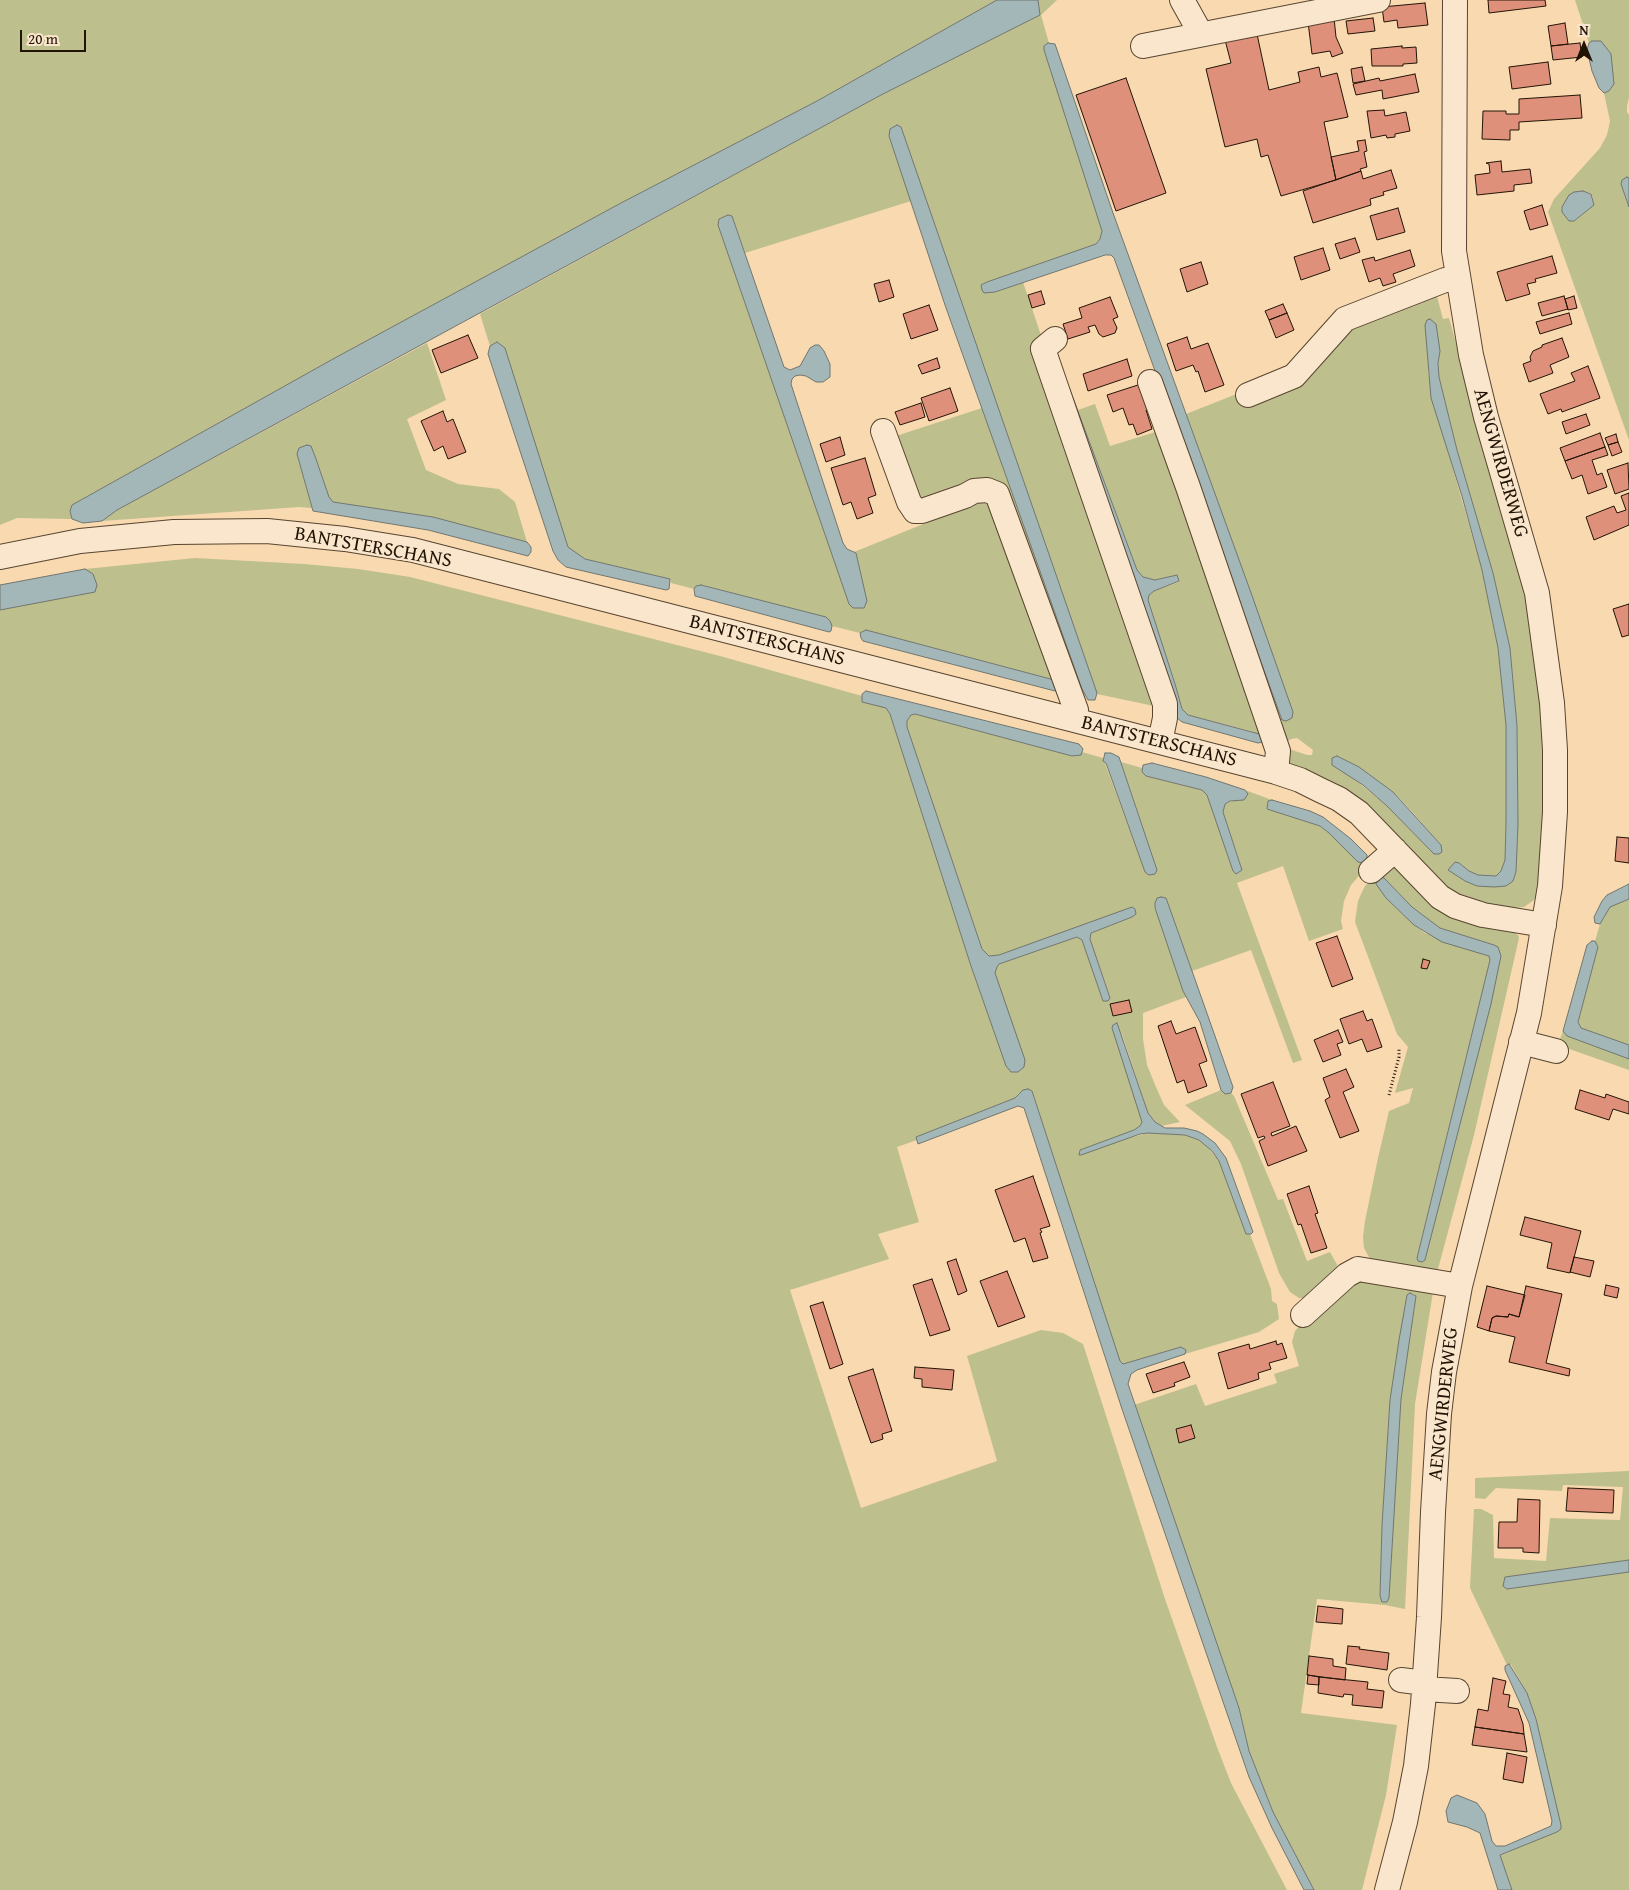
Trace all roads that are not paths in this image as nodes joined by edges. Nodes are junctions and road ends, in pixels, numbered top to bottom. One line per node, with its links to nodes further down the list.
1 (1182, 0): 4 (street)
2 (1378, 0): 4 (street)
3 (1455, 0): 6 (street, AENGWIRDERWEG)
4 (1201, 34): 5 (street)
5 (1143, 46)
6 (1458, 279): 9 (street); 17 (street, AENGWIRDERWEG)
7 (1055, 339): 13 (street)
8 (1150, 382): 14 (street)
9 (1248, 395)
10 (883, 431): 12 (street)
11 (0, 557): 12 (street, BANTSTERSCHANS)
12 (1072, 720): 13 (street, BANTSTERSCHANS)
13 (1160, 742): 14 (street, BANTSTERSCHANS)
14 (1276, 772): 15 (street, BANTSTERSCHANS)
15 (1395, 850): 16 (street); 17 (street, BANTSTERSCHANS)
16 (1371, 872)
17 (1544, 925): 18 (street, AENGWIRDERWEG)
18 (1521, 1042): 19 (street); 20 (street, AENGWIRDERWEG)
19 (1556, 1051)
20 (1460, 1286): 21 (street); 23 (street, AENGWIRDERWEG)
21 (1305, 1309)
22 (1401, 1680): 23 (street)
23 (1424, 1686): 24 (street); 25 (street, AENGWIRDERWEG)
24 (1457, 1691)
25 (1387, 1890)

